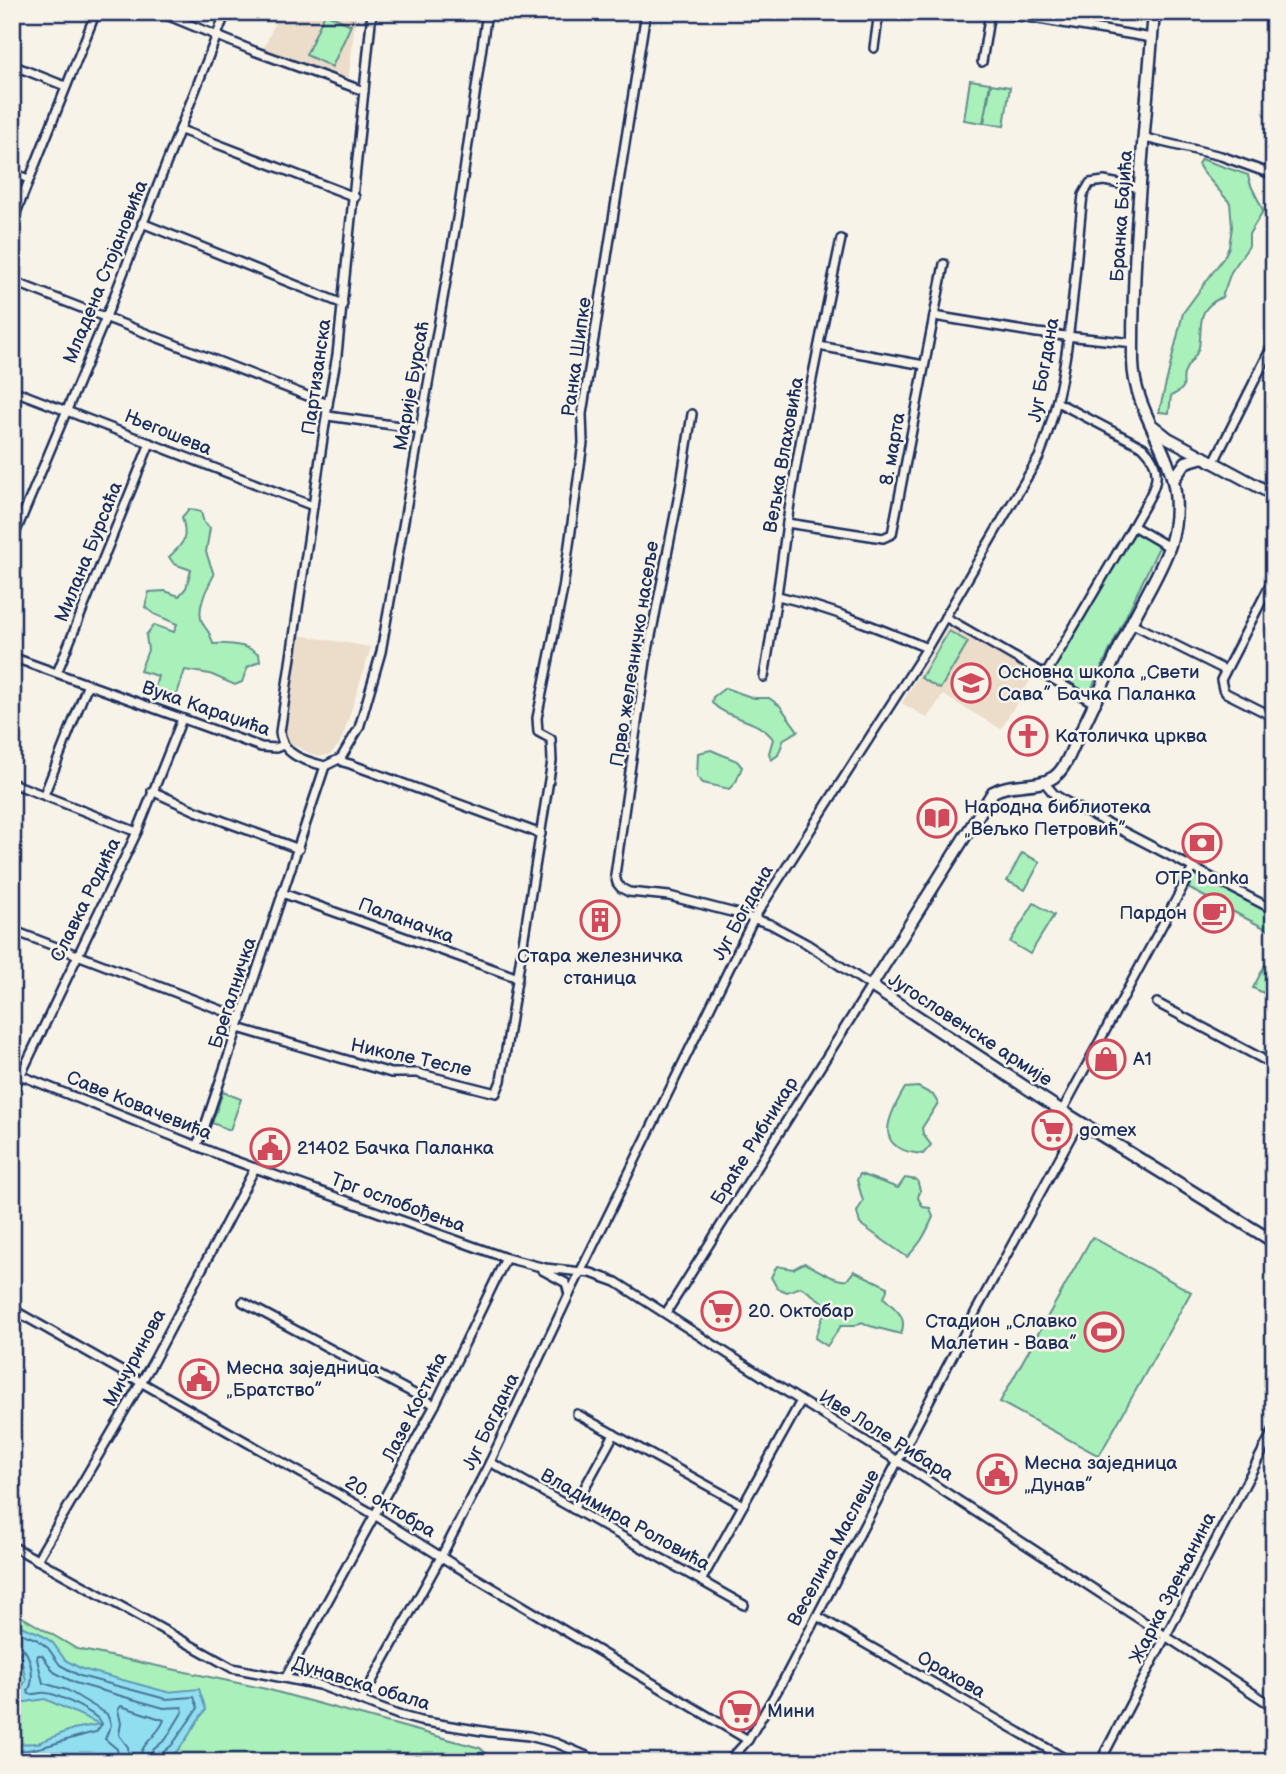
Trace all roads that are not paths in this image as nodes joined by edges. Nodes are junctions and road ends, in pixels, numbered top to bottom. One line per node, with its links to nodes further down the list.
1 (96, 12): 16 (street)
2 (159, 12): 11 (street)
3 (226, 12): 11 (street, Младена Стојановића)
4 (372, 12): 17 (street, Партизанска)
5 (487, 12): 45 (street, Марије Бурсаћ)
6 (646, 12): 78 (street, Ранка Шипке)
7 (879, 12): 13 (street)
8 (990, 12): 14 (street)
9 (996, 12): 12 (street)
10 (1154, 12): 12 (street, Бранка Бајића)
11 (216, 36): 17 (street); 18 (street, Младена Стојановића)
12 (1152, 38): 19 (street, Бранка Бајића)
13 (874, 48)
14 (982, 62)
15 (12, 65): 16 (street)
16 (65, 86): 22 (street)
17 (364, 91): 24 (street, Партизанска)
18 (181, 130): 24 (street); 26 (street, Младена Стојановића)
19 (1145, 138): 21 (street); 23 (street, Бранка Бајића)
20 (12, 173): 22 (street)
21 (1274, 175)
22 (29, 179): 25 (street)
23 (1141, 188): 33 (street, Југ Богдана); 34 (street, Бранка Бајића)
24 (355, 197): 30 (street, Партизанска)
25 (12, 223)
26 (142, 223): 30 (street); 32 (street, Младена Стојановића)
27 (841, 239): 36 (street, Вељка Влаховића)
28 (944, 264): 31 (street, 8. марта)
29 (12, 281): 32 (street)
30 (343, 304): 40 (street, Партизанска)
31 (934, 316): 33 (street); 37 (street, 8. марта)
32 (106, 317): 40 (street); 41 (street, Младена Стојановића)
33 (1067, 337): 34 (street); 39 (street, Југ Богдана)
34 (1134, 342): 44 (street, Бранка Бајића)
35 (1274, 342): 48 (street)
36 (819, 346): 37 (street); 52 (street, Вељка Влаховића)
37 (923, 365): 52 (street, 8. марта)
38 (12, 390): 41 (street, Његошева)
39 (1057, 402): 53 (street); 58 (street, Југ Богдана)
40 (328, 404): 43 (street, Партизанска)
41 (67, 410): 46 (street, Његошева); 54 (street, Младена Стојановића)
42 (692, 414): 81 (street, Прво железничко насеље)
43 (328, 416): 45 (street); 51 (street, Партизанска)
44 (1148, 420): 47 (street); 49 (street, Бранка Бајића)
45 (421, 429): 71 (street, Марије Бурсаћ)
46 (150, 443): 51 (street, Његошева); 63 (street, Милана Бурсаћа)
47 (1203, 457): 48 (street); 49 (street)
48 (1214, 462): 50 (street)
49 (1173, 480): 55 (street, Бранка Бајића)
50 (1274, 495)
51 (313, 506): 70 (street, Партизанска)
52 (787, 523): 57 (street, Вељка Влаховића)
53 (1133, 526): 55 (street); 64 (street)
54 (12, 541)
55 (1169, 547): 59 (street, Бранка Бајића)
56 (1274, 577): 62 (street)
57 (778, 596): 60 (street); 65 (street, Вељка Влаховића)
58 (945, 617): 60 (street, Југ Богдана); 64 (street)
59 (1131, 623): 62 (street); 67 (street, Бранка Бајића)
60 (926, 648): 84 (street, Југ Богдана)
61 (12, 657): 63 (street, Вука Караџића)
62 (1226, 670): 68 (street)
63 (57, 673): 66 (street, Вука Караџића)
64 (1046, 674): 67 (street)
65 (764, 677)
66 (88, 684): 69 (street, Вука Караџића); 76 (street)
67 (1096, 704): 73 (street, Бранка Бајића)
68 (1274, 717)
69 (182, 719): 70 (street, Вука Караџића); 75 (street, Славка Родића)
70 (283, 745): 72 (street, Вука Караџића)
71 (341, 758): 72 (street); 78 (street)
72 (325, 766): 79 (street, Брегалничка)
73 (1044, 782): 80 (street); 88 (street)
74 (12, 783): 76 (street)
75 (152, 792): 77 (street, Славка Родића); 79 (street)
76 (44, 795): 77 (street)
77 (136, 832): 86 (street, Славка Родића)
78 (541, 834): 87 (street)
79 (299, 849): 82 (street, Брегалничка)
80 (1193, 868): 83 (street); 96 (street)
81 (629, 892): 84 (street, Југословенске армије)
82 (282, 893): 87 (street, Паланачка); 90 (street, Брегалничка)
83 (1274, 909)
84 (754, 918): 88 (street, Југословенске армије); 103 (street, Југ Богдана)
85 (12, 930): 86 (street)
86 (77, 955): 90 (street); 94 (street, Славка Родића)
87 (518, 978): 91 (street, Николе Тесле)
88 (872, 986): 96 (street, Југословенске армије); 107 (street, Браће Рибникар)
89 (1157, 1003): 92 (street)
90 (242, 1018): 91 (street, Брегалничка)
91 (239, 1028): 98 (street, Брегалничка)
92 (1274, 1065)
93 (12, 1072): 94 (street, Саве Ковачевића)
94 (20, 1076): 95 (street, Славка Родића); 98 (street, Саве Ковачевића)
95 (12, 1093)
96 (1062, 1111): 97 (street, Југословенске армије)
97 (1079, 1122): 100 (street, Југословенске армије); 114 (street, Веселина Маслеше)
98 (196, 1146): 99 (street, Саве Ковачевића)
99 (254, 1168): 101 (street, Трг ослобођења); 108 (street, Мичуринова)
100 (1274, 1242)
101 (506, 1258): 102 (street, Трг ослобођења); 110 (street, Лазе Костића)
102 (531, 1265): 103 (street, Трг ослобођења); 104 (street, Трг ослобођења)
103 (581, 1271): 104 (street, Југ Богдана); 107 (street, Иве Лоле Рибара)
104 (569, 1295): 115 (street, Југ Богдана)
105 (243, 1302): 110 (street)
106 (12, 1309): 108 (street, 20. октобра)
107 (666, 1313): 109 (street, Иве Лоле Рибара)
108 (141, 1382): 118 (street, 20. октобра); 121 (street, Мичуринова)
109 (801, 1401): 114 (street, Иве Лоле Рибара); 116 (street)
110 (435, 1405): 118 (street, Лазе Костића)
111 (577, 1414): 113 (street)
112 (1274, 1429): 125 (street, Жарка Зрењанина)
113 (614, 1434): 116 (street); 117 (street)
114 (898, 1460): 124 (street, Веселина Маслеше); 125 (street, Иве Лоле Рибара)
115 (490, 1462): 117 (street, Владимира Роловића); 120 (street, Југ Богдана)
116 (743, 1505): 122 (street)
117 (573, 1509): 122 (street, Владимира Роловића)
118 (375, 1517): 120 (street, 20. октобра); 126 (street, Лазе Костића)
119 (12, 1546): 121 (street, Дунавска обала)
120 (441, 1557): 127 (street, Југ Богдана); 129 (street, 20. октобра)
121 (37, 1560): 126 (street, Дунавска обала)
122 (701, 1581): 123 (street, Владимира Роловића)
123 (744, 1605)
124 (817, 1616): 129 (street, Веселина Маслеше); 132 (street, Орахова)
125 (1164, 1636): 128 (street, Иве Лоле Рибара); 133 (street, Жарка Зрењанина)
126 (286, 1677): 127 (street, Дунавска обала)
127 (361, 1701): 130 (street, Дунавска обала)
128 (1274, 1707)
129 (748, 1740): 131 (street, Веселина Маслеше)
130 (601, 1762)
131 (728, 1762)
132 (1071, 1762)
133 (1100, 1762)

